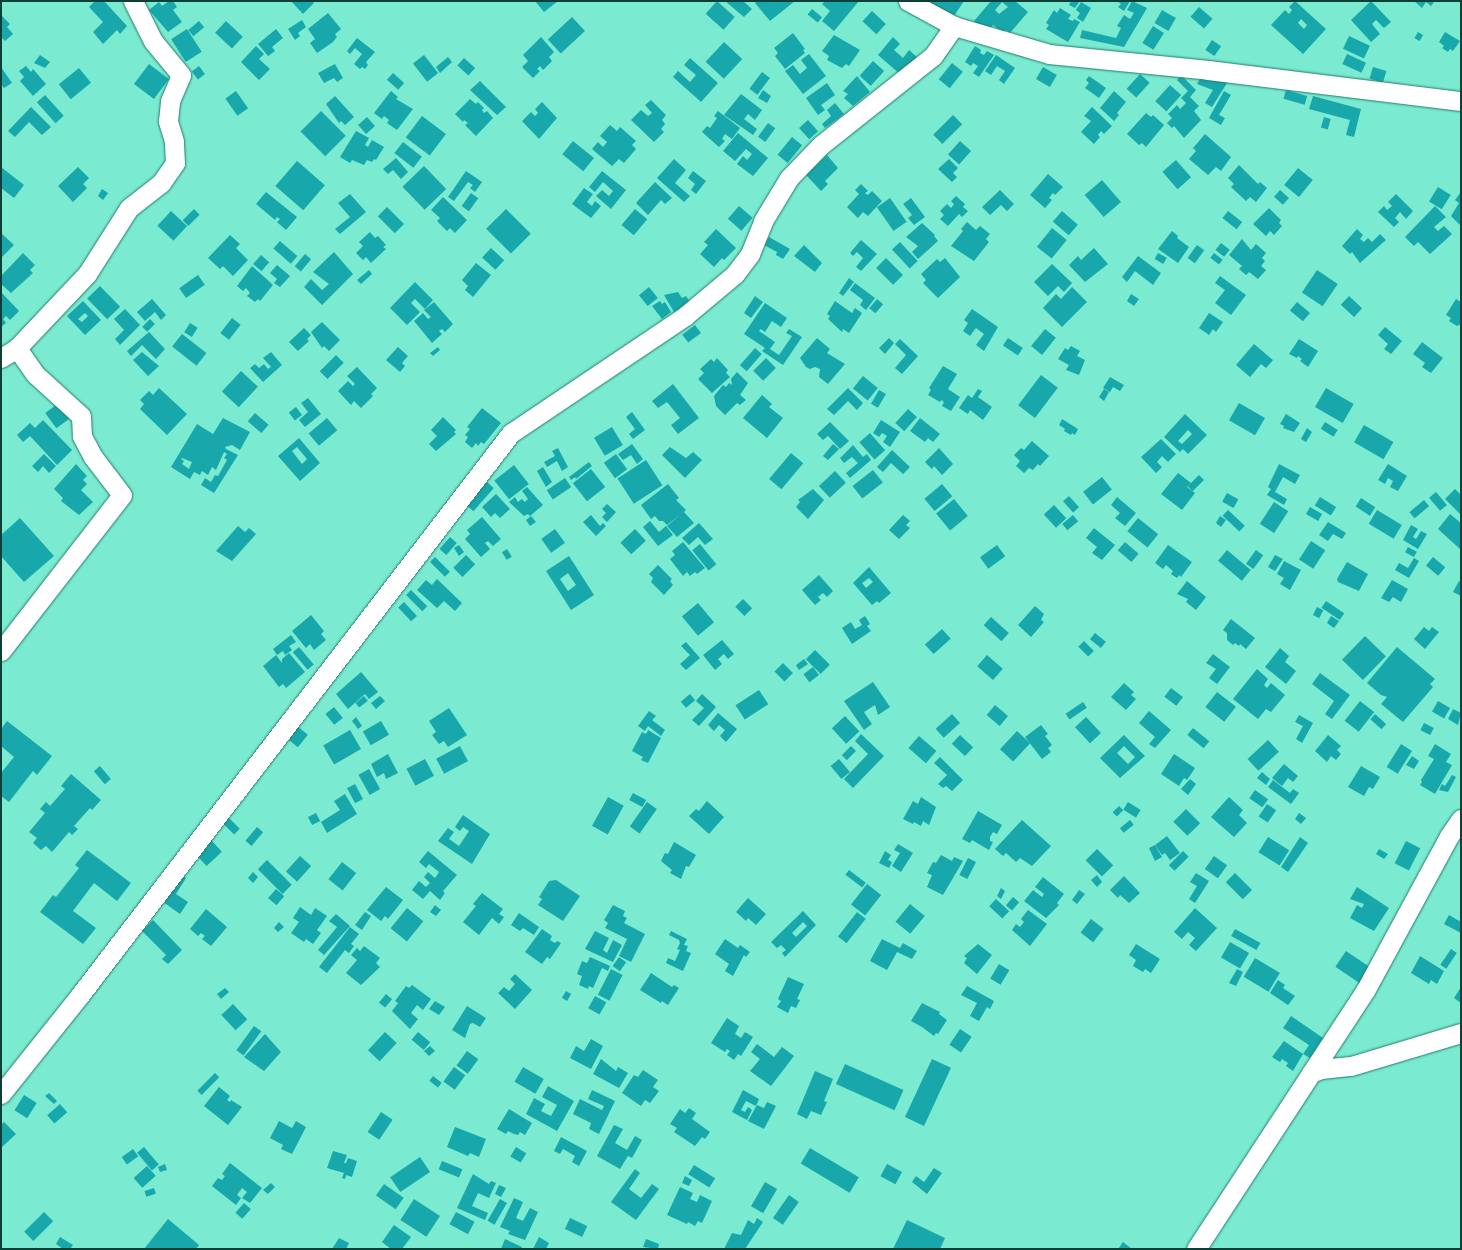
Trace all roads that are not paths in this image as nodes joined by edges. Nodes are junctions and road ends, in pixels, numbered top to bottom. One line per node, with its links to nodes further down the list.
1 (133, 1): 5 (street)
2 (908, 1): 3 (street)
3 (954, 26): 4 (street); 11 (street)
4 (1461, 101)
5 (18, 348): 6 (street); 7 (street)
6 (1, 358)
7 (1, 650)
8 (1461, 818): 10 (street)
9 (1461, 1034): 10 (street)
10 (1312, 1073): 12 (street)
11 (1, 1094)
12 (1196, 1249)

